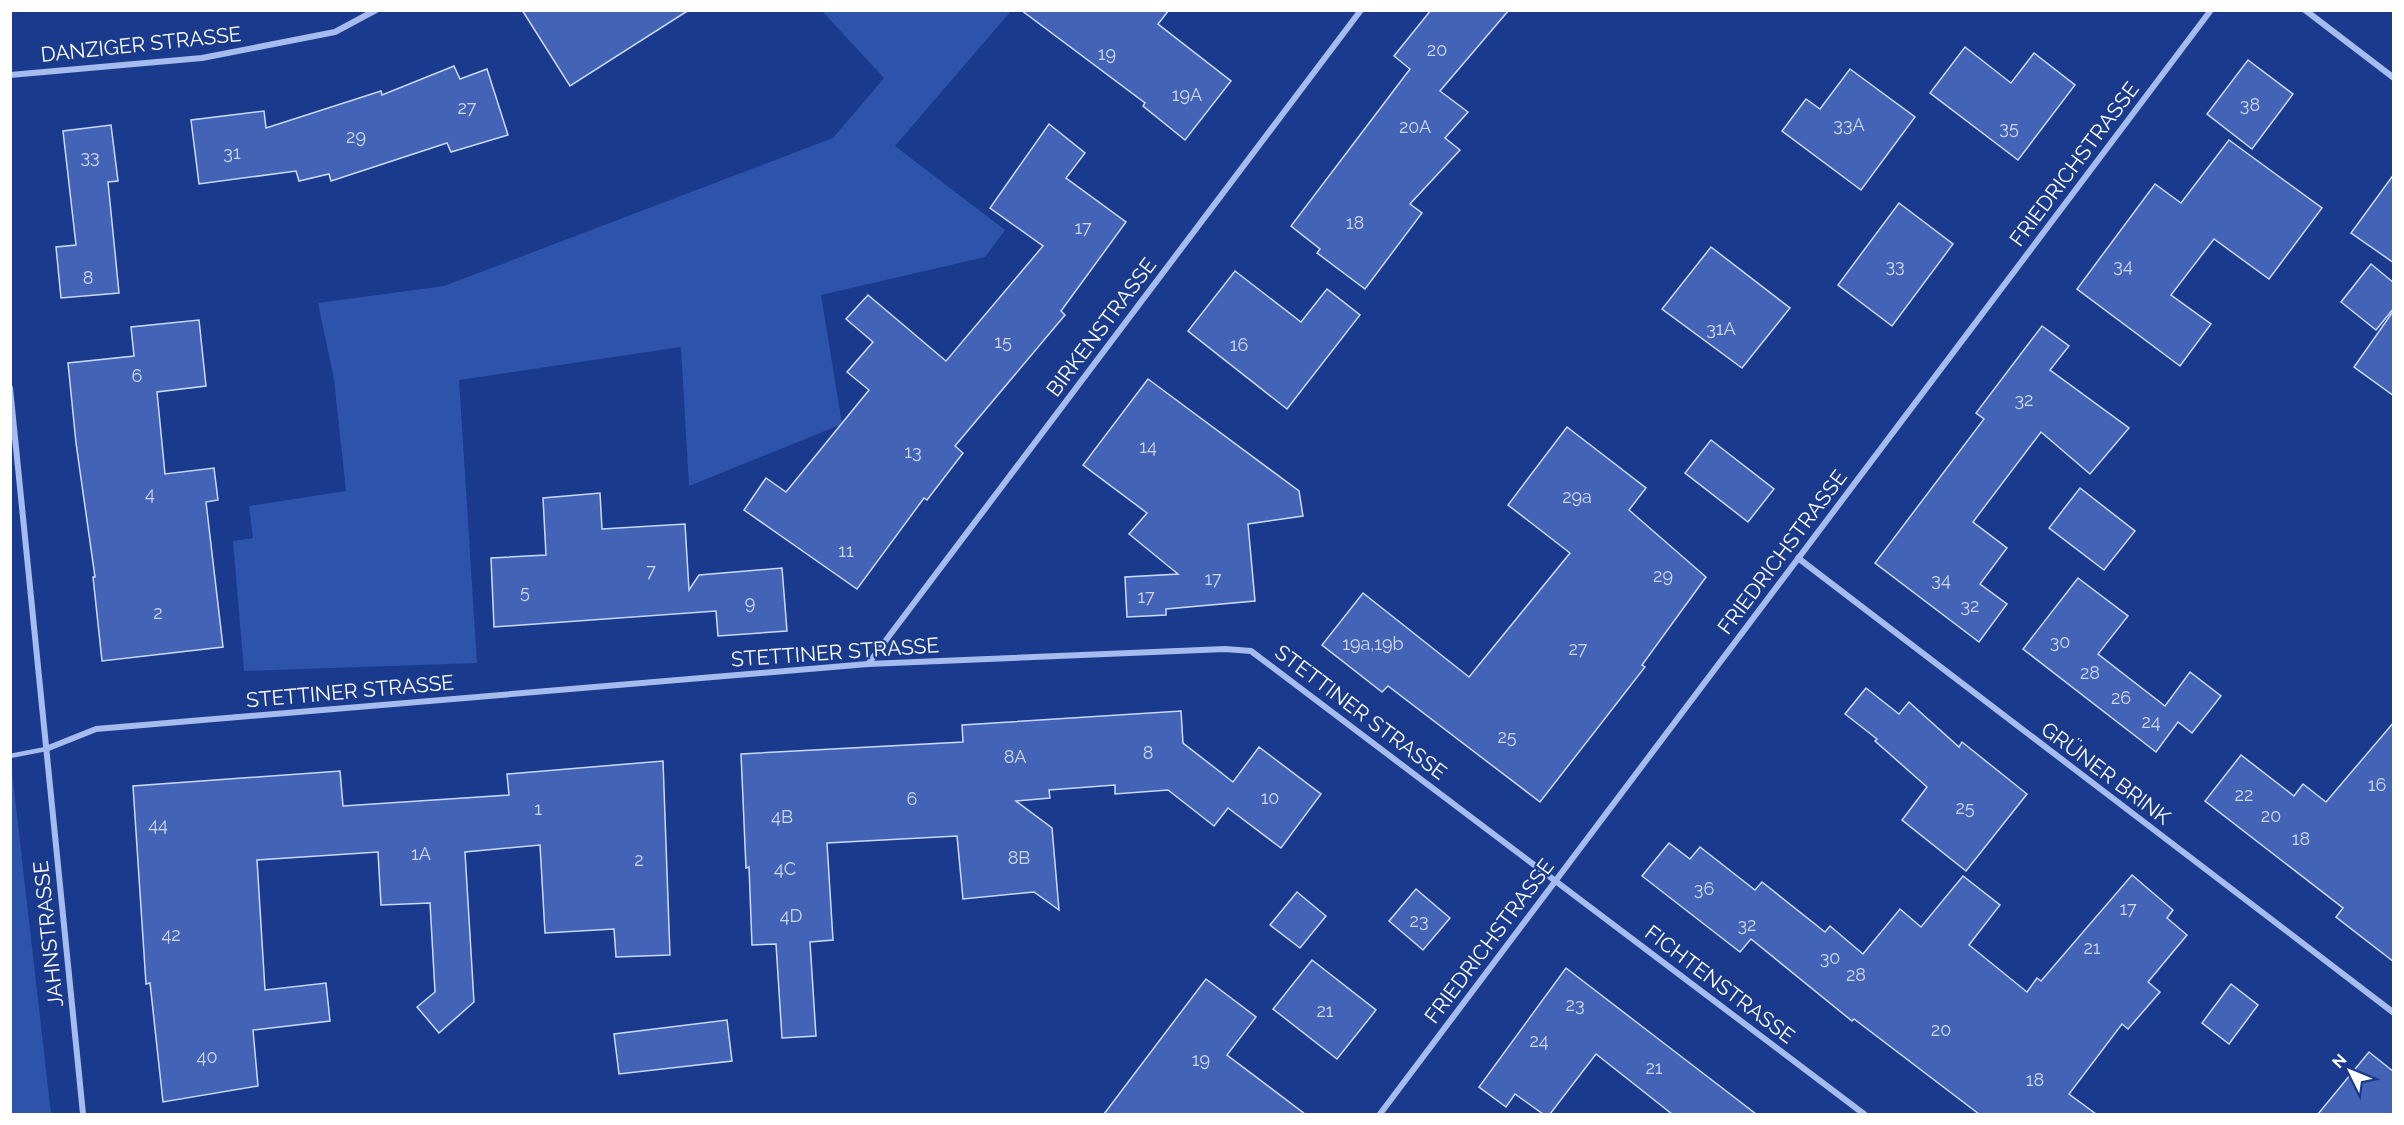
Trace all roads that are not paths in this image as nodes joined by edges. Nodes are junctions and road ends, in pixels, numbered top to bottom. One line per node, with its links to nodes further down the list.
1 (376, 10): 5 (street, DANZIGER STRASSE)
2 (1361, 10): 9 (street, BIRKENSTRASSE)
3 (2211, 10): 8 (street, FRIEDRICHSTRASSE)
4 (2305, 10): 6 (street)
5 (10, 75)
6 (2394, 78)
7 (10, 388): 10 (street, JAHNSTRASSE)
8 (1798, 558): 12 (street, FRIEDRICHSTRASSE); 13 (street, GRÜNER BRINK)
9 (868, 664): 10 (street, STETTINER STRASSE); 12 (street, STETTINER STRASSE)
10 (46, 749): 11 (lane); 14 (street, JAHNSTRASSE)
11 (10, 756)
12 (1556, 879): 15 (street, FRIEDRICHSTRASSE); 16 (street, FICHTENSTRASSE)
13 (2394, 1013)
14 (83, 1114)
15 (1380, 1114)
16 (1864, 1114)

